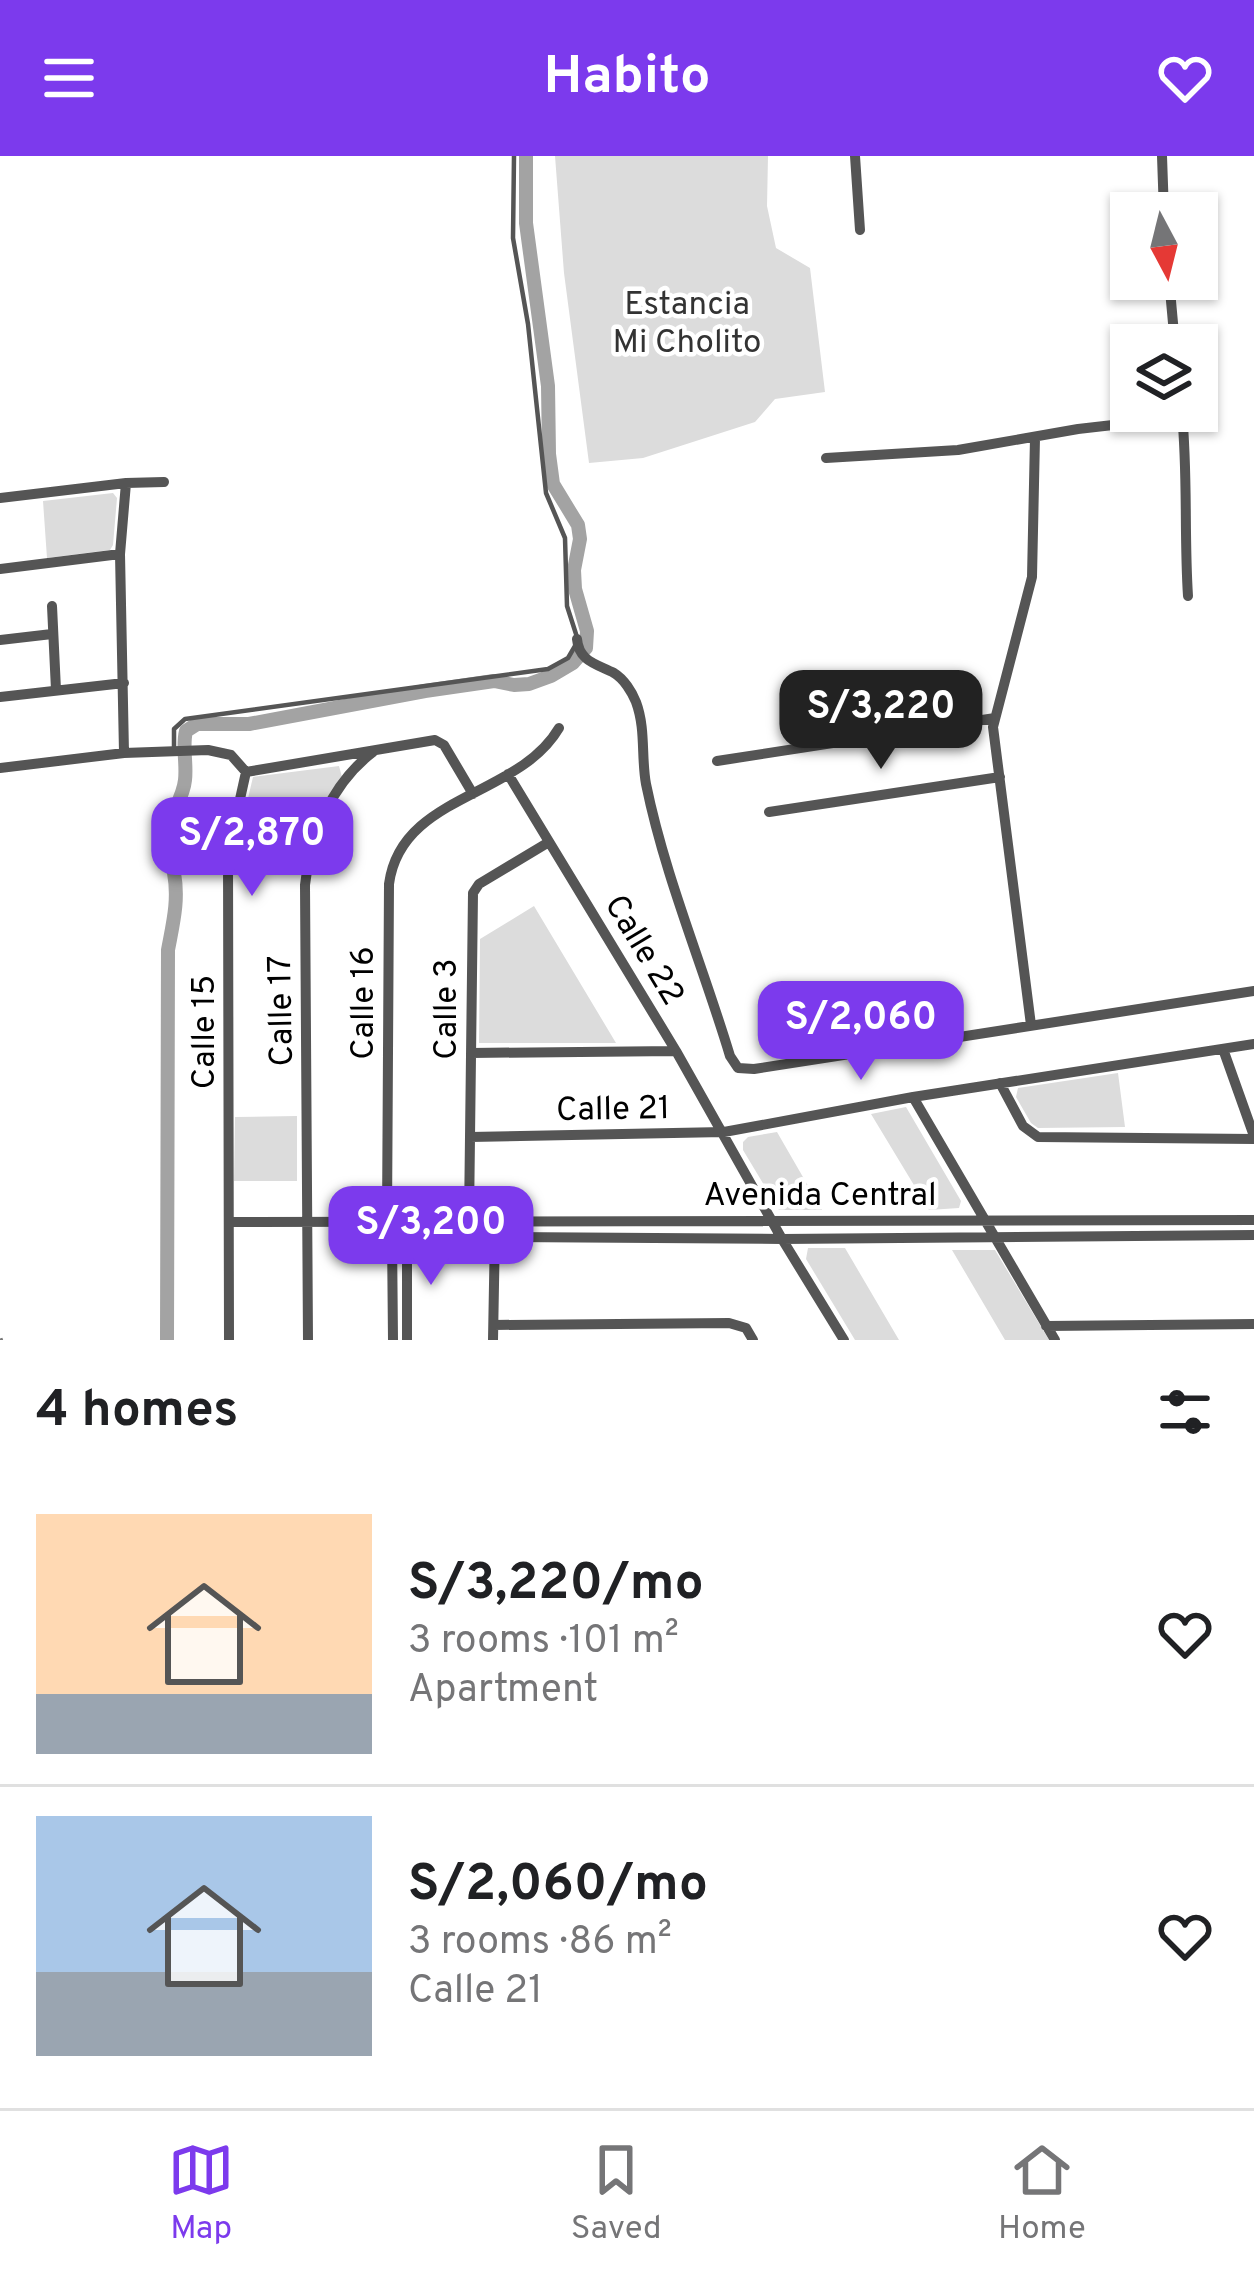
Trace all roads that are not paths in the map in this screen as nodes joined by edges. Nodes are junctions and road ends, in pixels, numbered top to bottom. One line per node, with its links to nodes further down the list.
1 (514, 156): 19 (lane)
2 (856, 156): 5 (street)
3 (1162, 156): 4 (street)
4 (1163, 192)
5 (860, 230)
6 (1110, 424): 8 (street)
7 (1184, 432): 15 (street)
8 (1035, 438): 9 (street); 23 (street)
9 (826, 458)
10 (164, 482): 11 (street)
11 (126, 483): 12 (street); 13 (street)
12 (0, 498)
13 (120, 554): 14 (street); 20 (street)
14 (0, 569)
15 (1188, 596)
16 (52, 606): 17 (street)
17 (52, 634): 18 (street); 21 (street)
18 (0, 640)
19 (579, 648): 26 (lane); 37 (street)
20 (124, 683): 21 (street); 27 (street)
21 (56, 690): 22 (street)
22 (0, 697)
23 (995, 718): 28 (street); 32 (street)
24 (559, 728): 31 (street, Calle 16)
25 (375, 750): 30 (street); 33 (street); 54 (street, Calle 17)
26 (180, 751): 27 (street); 30 (street)
27 (124, 753): 29 (street)
28 (717, 761)
29 (0, 768)
30 (246, 772): 53 (street, Calle 15)
31 (508, 774): 33 (street, Calle 16); 35 (street, Calle 22)
32 (1000, 777): 34 (street); 37 (street)
33 (473, 794): 48 (street, Calle 16)
34 (769, 812)
35 (550, 842): 40 (street, Calle 22); 41 (street, Calle 3)
36 (1254, 991): 37 (street)
37 (1031, 1024)
38 (1254, 1044): 39 (street, Calle 21)
39 (1223, 1048): 42 (street, Calle 21); 46 (street)
40 (676, 1051): 41 (street); 44 (street, Calle 22)
41 (471, 1053): 45 (street, Calle 3)
42 (1000, 1083): 43 (street, Calle 21); 46 (street)
43 (913, 1097): 44 (street, Calle 21); 51 (street)
44 (724, 1132): 45 (street, Calle 21); 50 (street, Calle 22)
45 (470, 1137): 47 (street, Calle 3)
46 (1254, 1138)
47 (470, 1219): 48 (street, Avenida Central); 49 (street, Avenida Central)
48 (387, 1220): 54 (street, Avenida Central); 56 (street, Calle 16)
49 (495, 1220): 50 (street, Avenida Central); 58 (street)
50 (772, 1220): 51 (street, Avenida Central); 60 (street, Calle 22)
51 (984, 1220): 52 (street, Avenida Central); 59 (street)
52 (1254, 1220)
53 (229, 1222): 54 (street, Avenida Central); 66 (street, Calle 15)
54 (308, 1222): 67 (street, Calle 17)
55 (1254, 1235): 59 (street, Avenida Central)
56 (392, 1236): 57 (street, Avenida Central); 68 (street, Calle 16)
57 (407, 1236): 58 (street, Avenida Central); 69 (street)
58 (494, 1236): 60 (street, Avenida Central); 62 (street)
59 (994, 1237): 60 (street, Avenida Central); 65 (street)
60 (782, 1239): 74 (street, Calle 22)
61 (660, 1323): 63 (street); 72 (street); 73 (street)
62 (494, 1324): 63 (street); 70 (street)
63 (576, 1324): 71 (street)
64 (1254, 1324): 65 (street)
65 (1046, 1326): 75 (street)
66 (229, 1340)
67 (308, 1340)
68 (393, 1340)
69 (407, 1340)
70 (493, 1340)
71 (576, 1340)
72 (660, 1340)
73 (753, 1340)
74 (844, 1340)
75 (1054, 1340)

